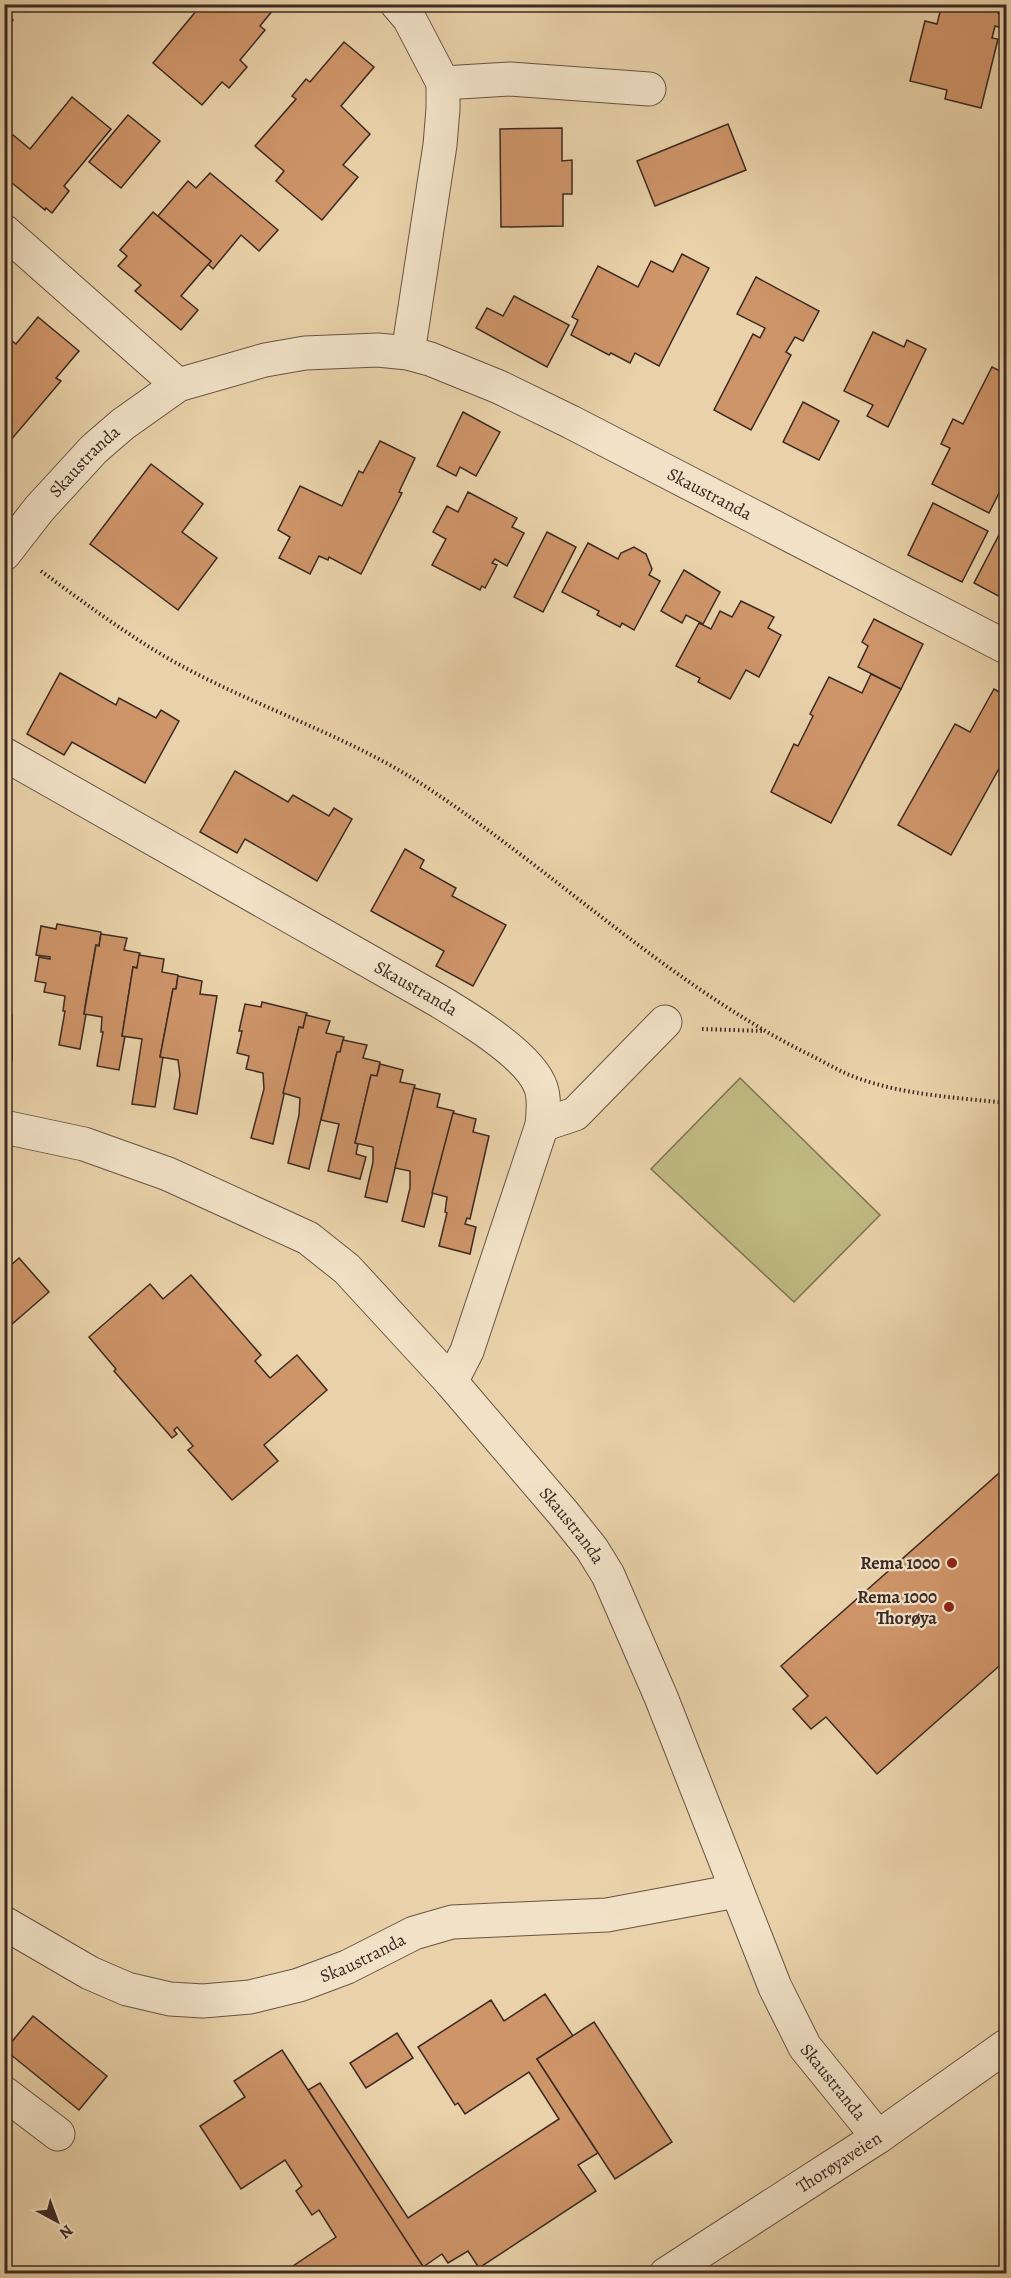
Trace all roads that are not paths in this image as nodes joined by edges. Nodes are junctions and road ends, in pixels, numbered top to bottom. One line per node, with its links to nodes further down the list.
1 (397, 4): 2 (street)
2 (443, 83): 3 (street); 5 (street)
3 (649, 89)
4 (4, 231): 6 (street)
5 (408, 353): 6 (street, Skaustranda); 8 (street, Skaustranda)
6 (178, 385): 7 (street, Skaustranda)
7 (7, 551)
8 (1006, 647)
9 (4, 754): 11 (street, Skaustranda)
10 (665, 1022): 11 (street)
11 (542, 1125): 13 (street, Skaustranda)
12 (4, 1127): 13 (street, Skaustranda)
13 (452, 1382): 14 (street, Skaustranda)
14 (736, 1891): 15 (street, Skaustranda); 19 (street, Skaustranda)
15 (4, 1923)
16 (1006, 2046): 19 (street, Thorøyaveien)
17 (4, 2093): 18 (street)
18 (58, 2134)
19 (878, 2137): 20 (street, Thorøyaveien)
20 (666, 2274)

